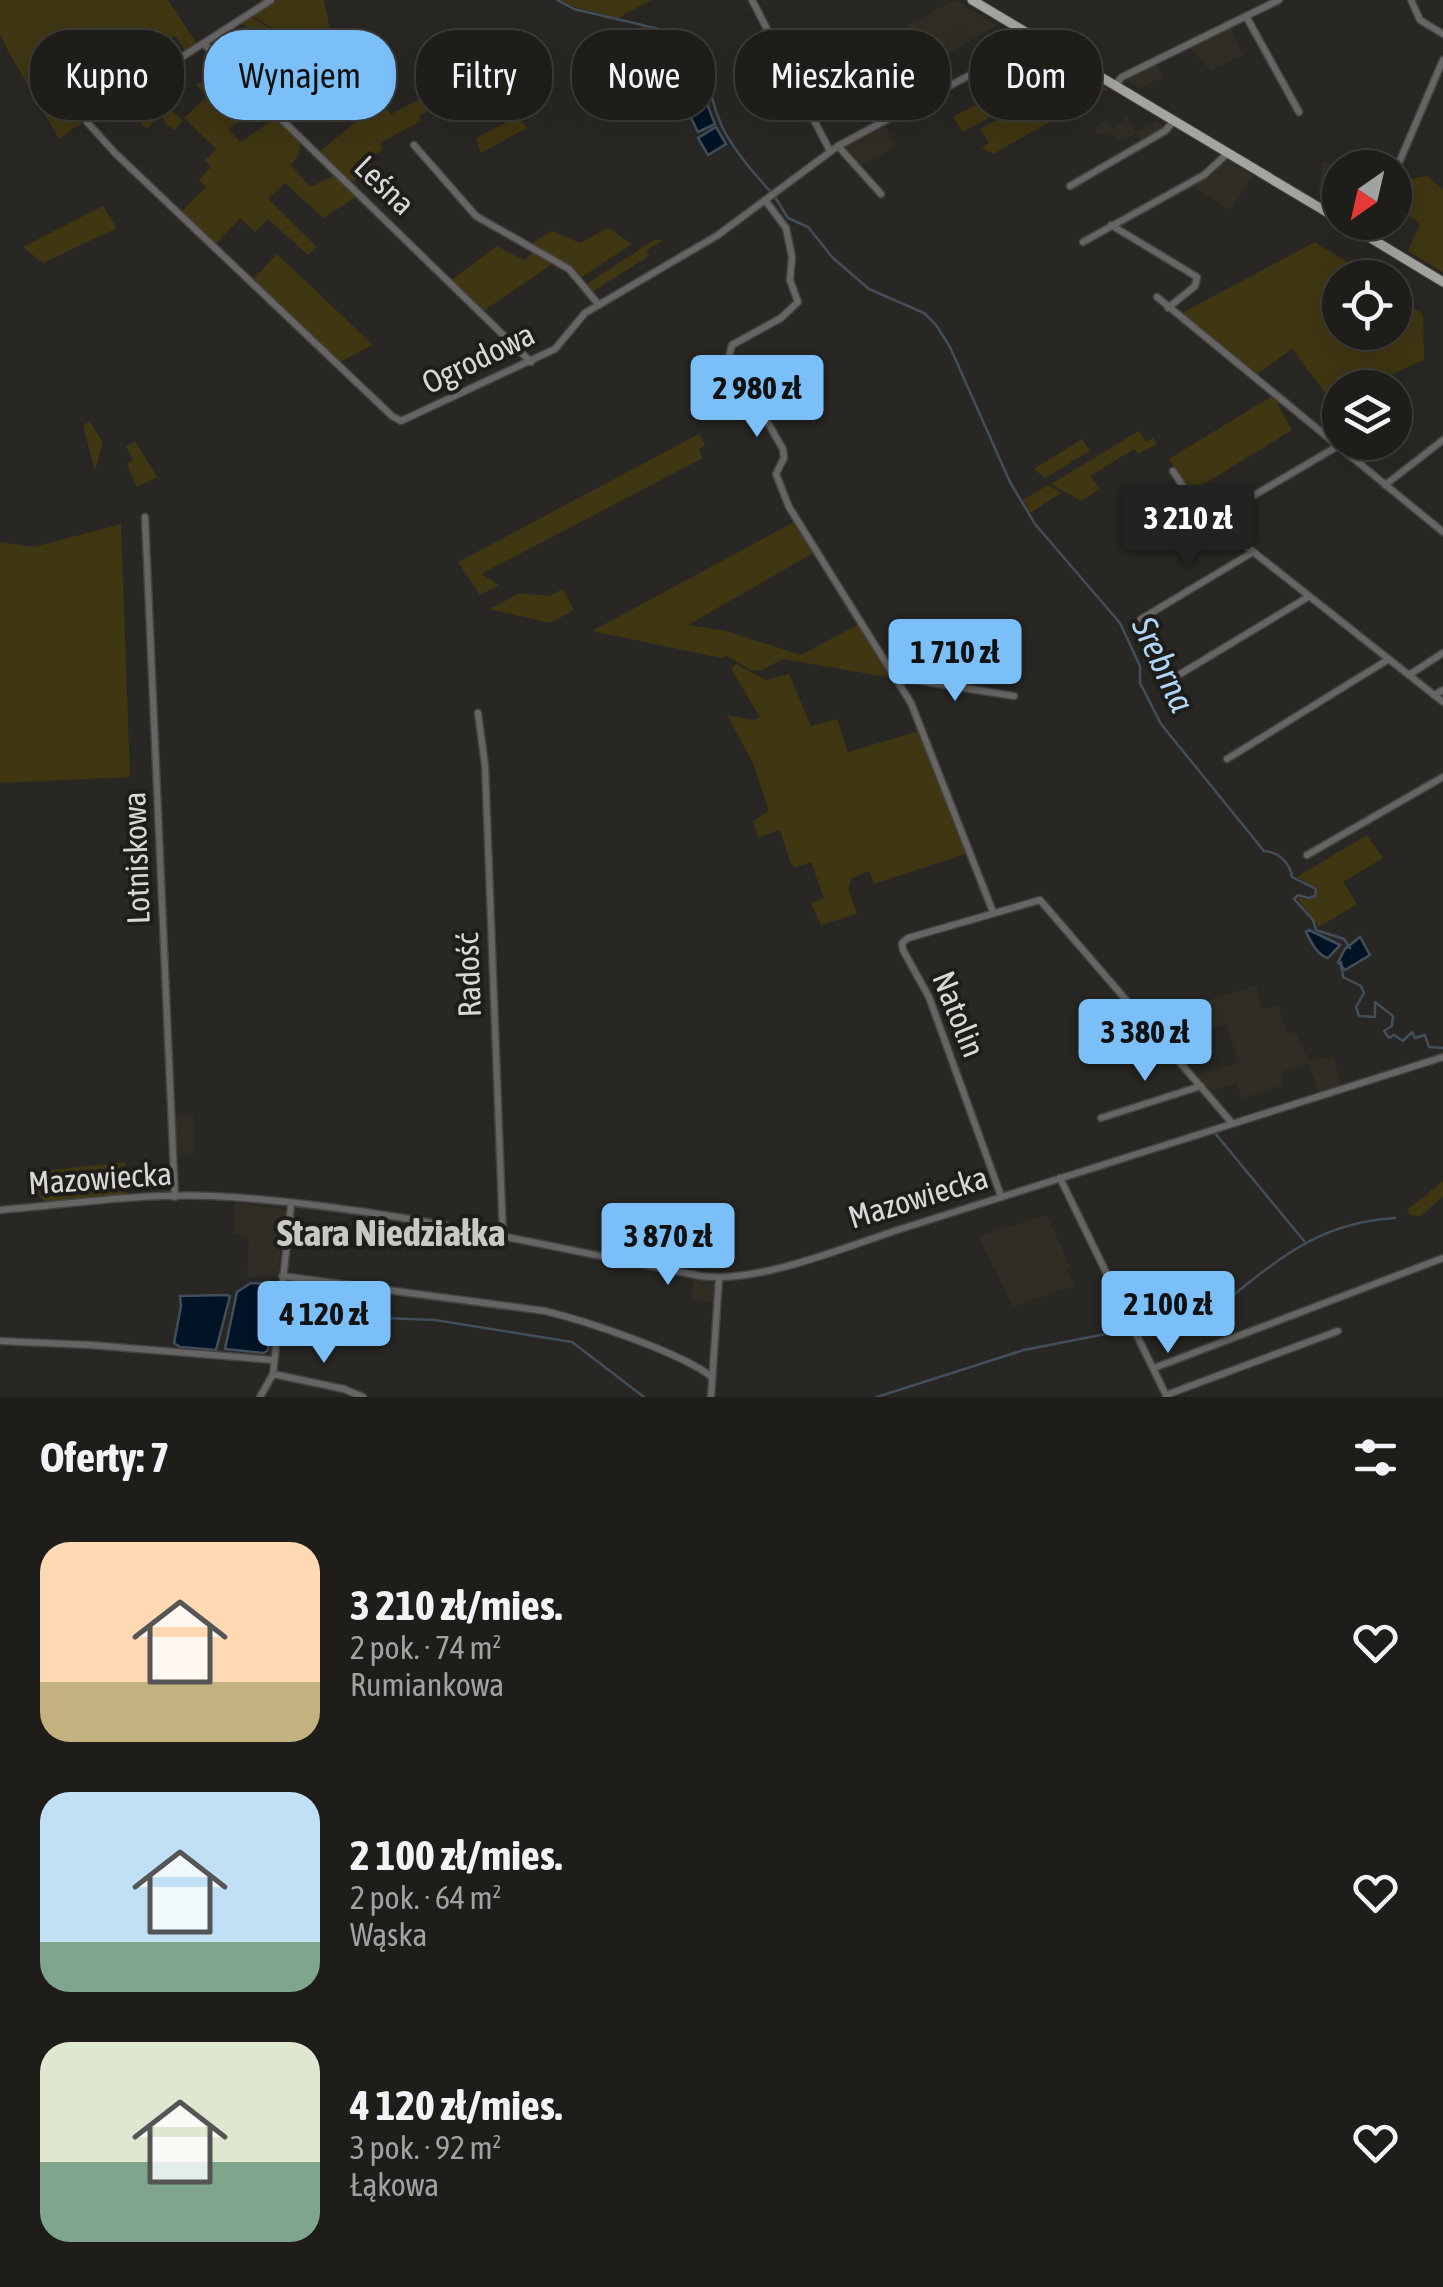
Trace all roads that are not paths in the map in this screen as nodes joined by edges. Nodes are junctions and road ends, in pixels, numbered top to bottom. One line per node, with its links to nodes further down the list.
1 (271, 0): 7 (street)
2 (752, 0): 19 (street)
3 (972, 0): 8 (main road)
4 (1279, 0): 6 (street)
5 (1411, 0): 9 (street)
6 (1246, 16): 13 (street); 14 (street)
7 (225, 30)
8 (1022, 30)
9 (1443, 34)
10 (204, 44): 33 (street, Ogrodowa)
11 (1443, 60): 20 (street)
12 (1102, 77): 13 (main road)
13 (1115, 85): 17 (main road)
14 (1299, 112)
15 (282, 120): 33 (street, Leśna)
16 (887, 120): 19 (street, Ogrodowa)
17 (1174, 121): 21 (main road); 22 (street)
18 (414, 145): 31 (street)
19 (834, 148): 23 (street); 24 (street, Ogrodowa)
20 (1404, 150)
21 (1228, 153): 25 (main road); 26 (street)
22 (1070, 186)
23 (881, 194)
24 (765, 200): 31 (street, Ogrodowa); 49 (street)
25 (1322, 209)
26 (1111, 225): 28 (street); 32 (street)
27 (1373, 240): 29 (main road)
28 (1084, 242)
29 (1443, 282)
30 (1158, 298): 32 (street)
31 (600, 305): 33 (street, Ogrodowa)
32 (1168, 308): 34 (street)
33 (530, 362)
34 (1322, 433)
35 (1443, 440): 39 (street)
36 (1322, 455): 41 (street)
37 (1354, 460): 39 (street)
38 (1173, 471): 41 (street)
39 (1385, 486): 42 (street)
40 (145, 517): 65 (street, Lotniskowa)
41 (1213, 520): 43 (street)
42 (1443, 532)
43 (1254, 552): 44 (street); 45 (street)
44 (1310, 596): 47 (street); 50 (street)
45 (1142, 619)
46 (1443, 652): 48 (street)
47 (1389, 660): 48 (street); 56 (street)
48 (1409, 675): 52 (street)
49 (895, 677): 53 (street); 59 (street)
50 (1167, 682)
51 (1443, 690): 52 (street)
52 (1434, 695): 54 (street)
53 (1014, 696)
54 (1443, 702)
55 (478, 713): 69 (street, Radość)
56 (1228, 759)
57 (1443, 777): 58 (street)
58 (1307, 856)
59 (993, 912): 61 (street); 66 (street, Natolin)
60 (1443, 1056): 63 (street, Mazowiecka)
61 (1201, 1086): 62 (street); 63 (street)
62 (1101, 1118)
63 (1232, 1124): 64 (street, Mazowiecka)
64 (1060, 1178): 66 (street, Mazowiecka); 76 (street)
65 (175, 1197): 67 (street, Mazowiecka); 68 (street, Mazowiecka)
66 (1001, 1197): 72 (street, Mazowiecka)
67 (290, 1205): 69 (street, Mazowiecka); 71 (street)
68 (0, 1210)
69 (503, 1235): 72 (street, Mazowiecka)
70 (1443, 1258): 76 (street)
71 (282, 1276): 75 (street); 78 (street)
72 (720, 1278): 78 (street)
73 (1338, 1331): 79 (street)
74 (0, 1341): 75 (street)
75 (274, 1360): 77 (street)
76 (1154, 1368): 79 (street)
77 (273, 1374): 80 (street); 81 (street)
78 (712, 1377): 82 (street)
79 (1166, 1396)
80 (260, 1397)
81 (363, 1397)
82 (711, 1397)

